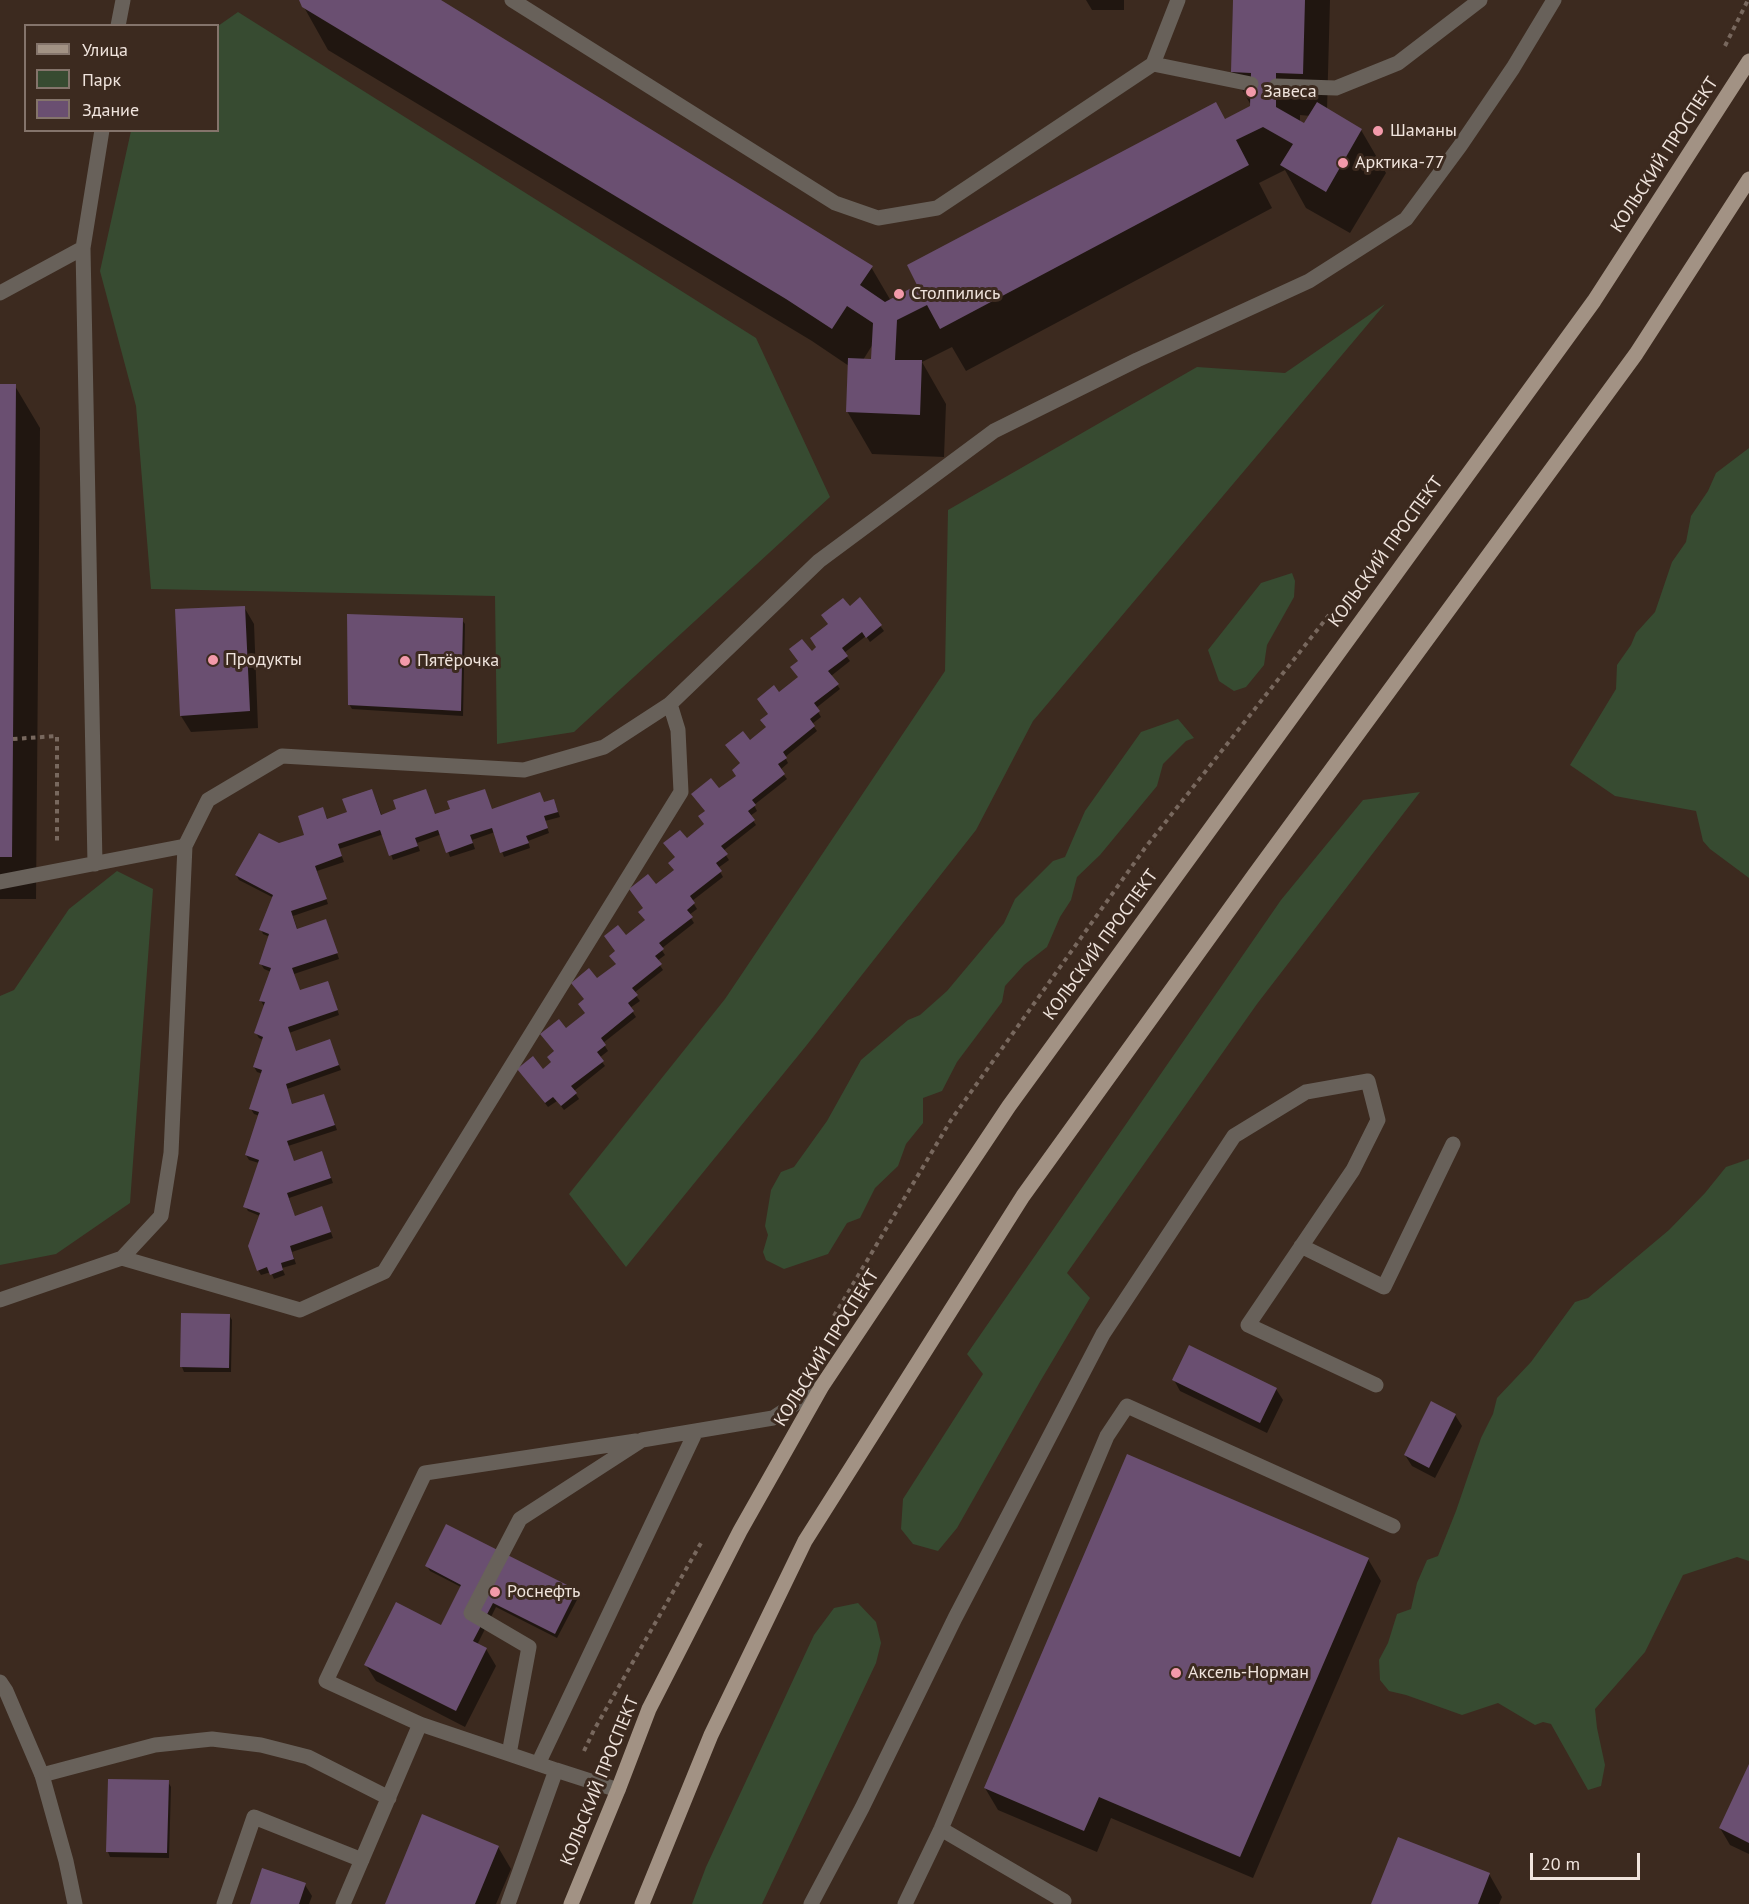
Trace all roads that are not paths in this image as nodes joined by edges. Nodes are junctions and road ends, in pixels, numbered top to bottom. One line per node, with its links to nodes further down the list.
1 (123, 0): 6 (street)
2 (512, 0): 8 (street)
3 (1178, 0): 8 (street)
4 (1480, 0): 10 (street)
5 (1554, 0): 15 (street)
6 (118, 24)
7 (1749, 61): 24 (main road, КОЛЬСКИЙ ПРОСПЕКТ)
8 (1153, 64): 9 (street)
9 (1251, 84)
10 (1276, 86)
11 (102, 132): 13 (street)
12 (1749, 179): 44 (main road)
13 (83, 248): 14 (street); 17 (street)
14 (0, 293)
15 (670, 704): 16 (street); 21 (street)
16 (185, 846): 17 (street); 21 (street)
17 (95, 864): 18 (street)
18 (0, 882)
19 (1453, 1144): 20 (street)
20 (1301, 1246): 23 (street); 45 (street)
21 (122, 1258): 22 (street)
22 (0, 1300)
23 (1376, 1385)
24 (822, 1386): 25 (street); 34 (main road, КОЛЬСКИЙ ПРОСПЕКТ)
25 (696, 1431): 26 (street); 31 (street)
26 (642, 1440): 29 (street); 30 (street)
27 (1393, 1526): 36 (street)
28 (0, 1682): 33 (street)
29 (420, 1724): 30 (street); 35 (street)
30 (510, 1754): 31 (street)
31 (538, 1764): 32 (street)
32 (556, 1770): 34 (street); 42 (street)
33 (42, 1775): 35 (street); 39 (street)
34 (618, 1790): 43 (main road, КОЛЬСКИЙ ПРОСПЕКТ)
35 (389, 1798): 37 (street)
36 (941, 1829): 38 (street); 46 (street)
37 (362, 1860): 40 (street); 41 (street)
38 (1064, 1901)
39 (75, 1904)
40 (224, 1904)
41 (343, 1904)
42 (508, 1904)
43 (571, 1904)
44 (642, 1904)
45 (811, 1904)
46 (905, 1904)

